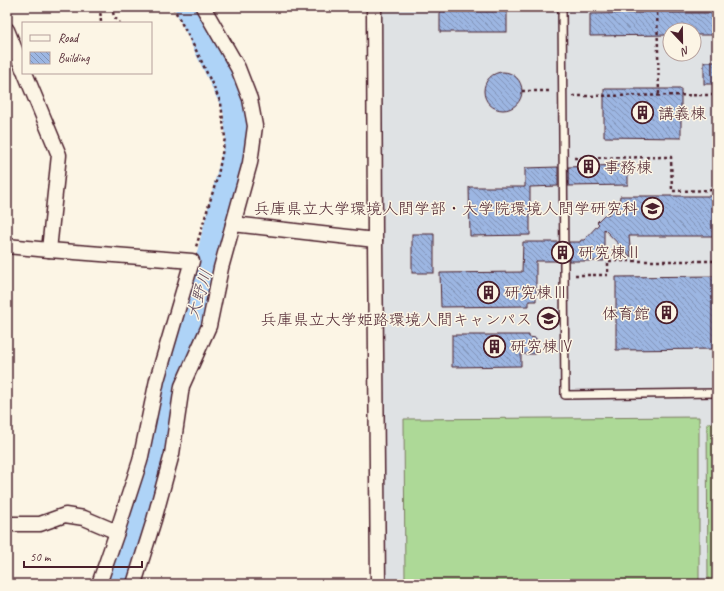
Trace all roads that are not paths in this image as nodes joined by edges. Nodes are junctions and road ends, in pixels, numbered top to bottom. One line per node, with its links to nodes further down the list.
1 (203, 7): 7 (street)
2 (374, 7): 8 (street)
3 (562, 7): 11 (lane)
4 (7, 30): 5 (street)
5 (22, 67)
6 (25, 74): 10 (street)
7 (233, 224): 8 (street); 15 (street)
8 (375, 240): 16 (street)
9 (7, 246): 10 (street)
10 (49, 250): 13 (street)
11 (717, 393)
12 (7, 524): 13 (street)
13 (117, 532): 14 (street)
14 (99, 584)
15 (134, 584)
16 (378, 584)

